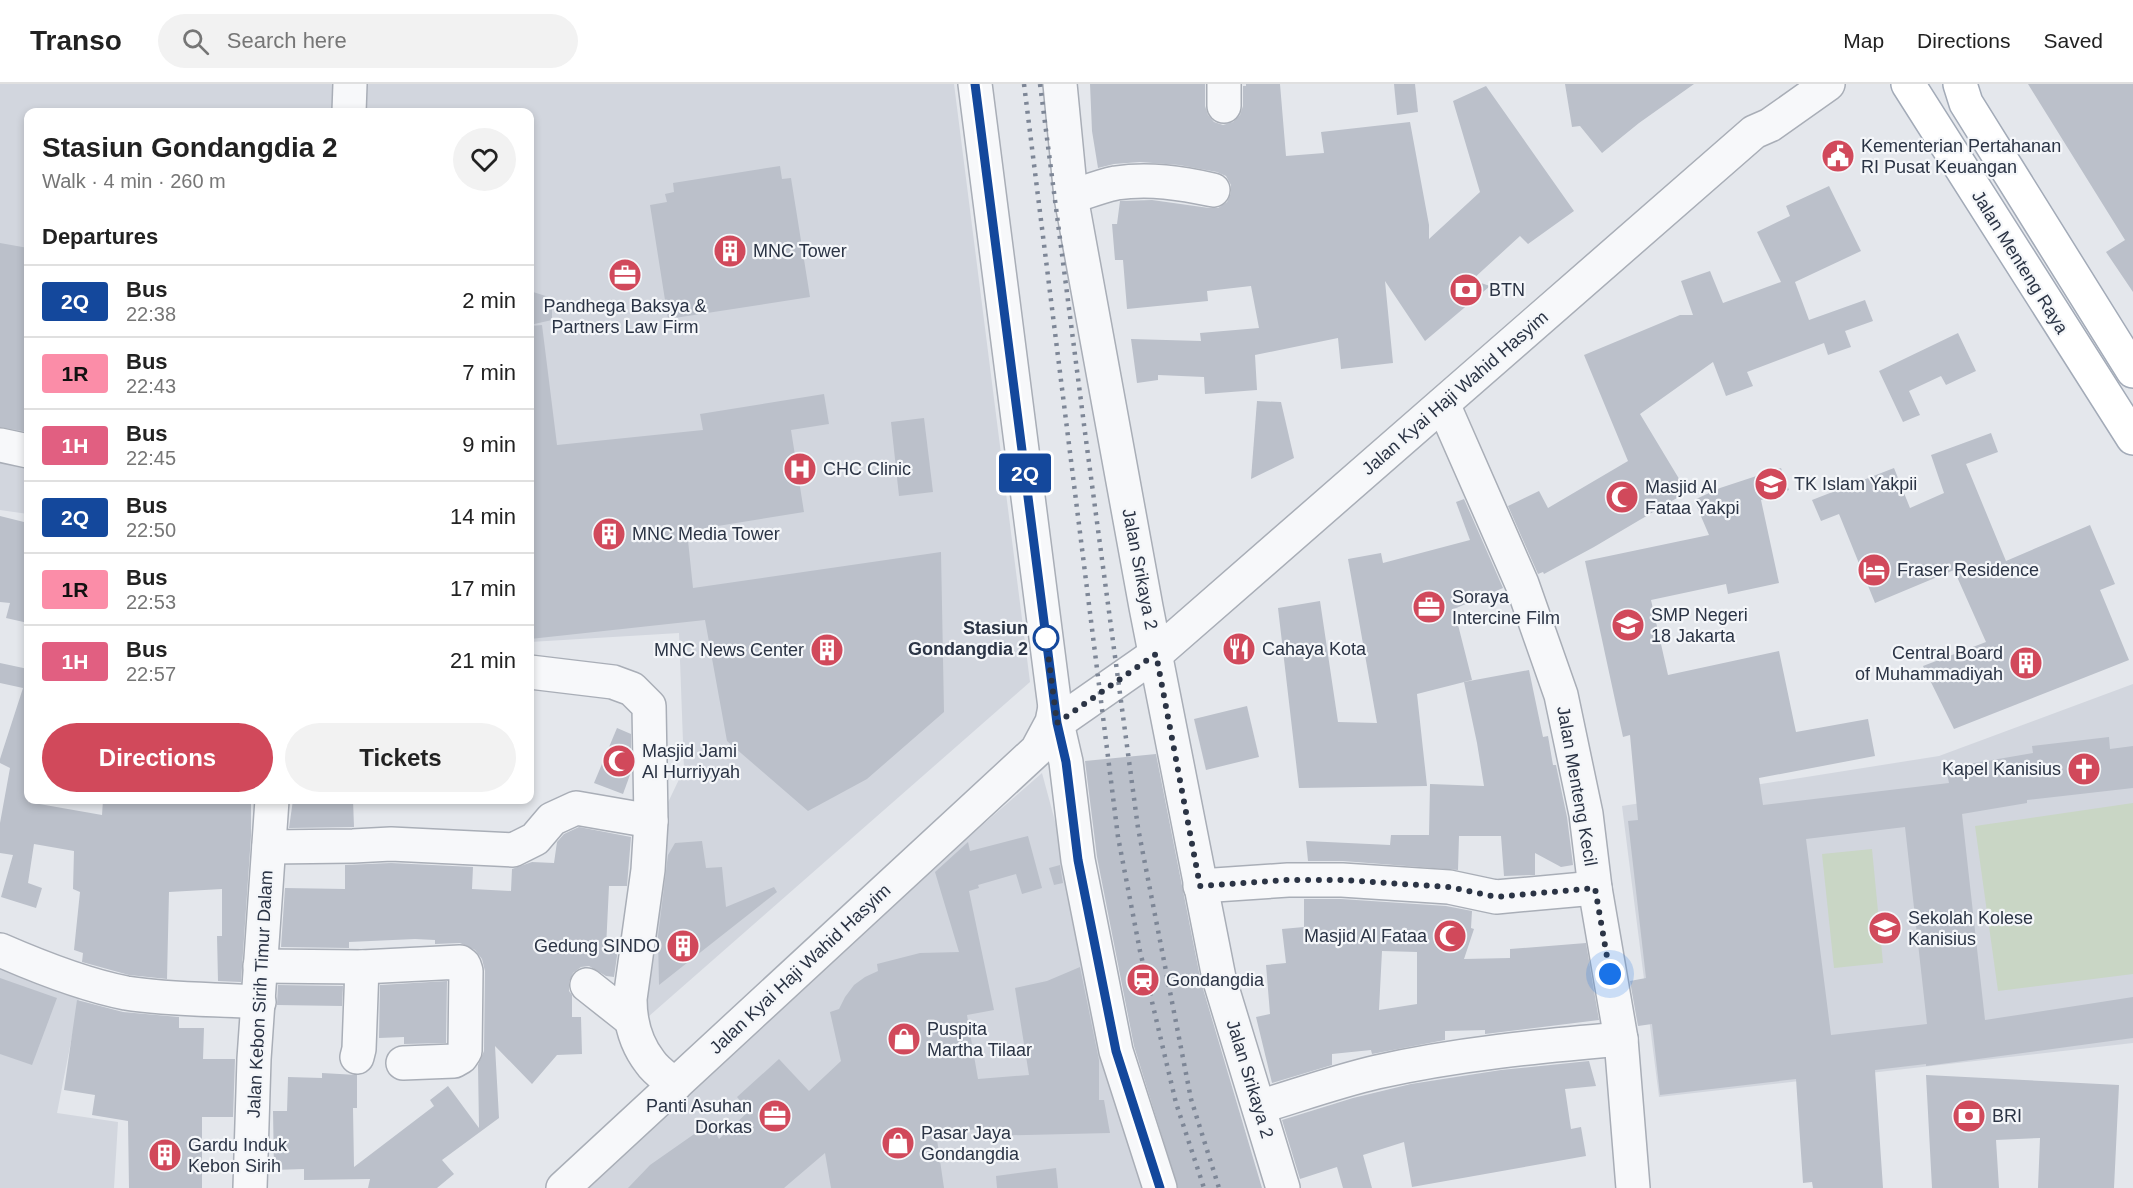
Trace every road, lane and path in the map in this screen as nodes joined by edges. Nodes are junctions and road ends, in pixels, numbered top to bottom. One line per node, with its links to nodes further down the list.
1 (350, 84): 8 (street)
2 (975, 84): 21 (street)
3 (1060, 84): 11 (street, Jalan Srikaya 2)
4 (1789, 84): 9 (street, Jalan Kyai Haji Wahid Hasyim)
5 (1828, 84): 9 (street, Jalan Kyai Haji Wahid Hasyim)
6 (1908, 84): 14 (main road, Jalan Menteng Raya)
7 (1963, 93): 12 (main road)
8 (349, 108)
9 (1754, 132): 13 (street, Jalan Kyai Haji Wahid Hasyim)
10 (1213, 190): 11 (street)
11 (1071, 197): 19 (street, Jalan Srikaya 2)
12 (2133, 371)
13 (1443, 404): 19 (street, Jalan Kyai Haji Wahid Hasyim); 27 (street, Jalan Menteng Kecil)
14 (2133, 438)
15 (0, 445): 16 (street)
16 (24, 450)
17 (0, 468): 18 (street)
18 (24, 469)
19 (1156, 654): 21 (street, Jalan Kyai Haji Wahid Hasyim); 26 (street, Jalan Srikaya 2)
20 (534, 672): 24 (street)
21 (1056, 715): 22 (street)
22 (1051, 756): 37 (street, Jalan Kyai Haji Wahid Hasyim); 41 (street)
23 (272, 804): 25 (street, Jalan Kebon Sirih Timur Dalam)
24 (651, 821): 25 (street); 33 (street)
25 (269, 846): 29 (street, Jalan Kebon Sirih Timur Dalam)
26 (1200, 886): 27 (street); 38 (street, Jalan Srikaya 2)
27 (1595, 888): 34 (street, Jalan Menteng Kecil)
28 (0, 950): 32 (street)
29 (260, 966): 30 (street); 32 (street, Jalan Kebon Sirih Timur Dalam)
30 (362, 967): 35 (street); 36 (street)
31 (587, 985): 33 (street)
32 (259, 1002): 39 (street, Jalan Kebon Sirih Timur Dalam)
33 (630, 1019): 37 (street)
34 (1621, 1039): 38 (street); 43 (street, Jalan Menteng Kecil)
35 (357, 1057)
36 (404, 1063)
37 (675, 1085): 40 (street, Jalan Kyai Haji Wahid Hasyim)
38 (1259, 1107): 42 (street, Jalan Srikaya 2)
39 (250, 1188)
40 (563, 1188)
41 (1160, 1188)
42 (1283, 1188)
43 (1633, 1188)

